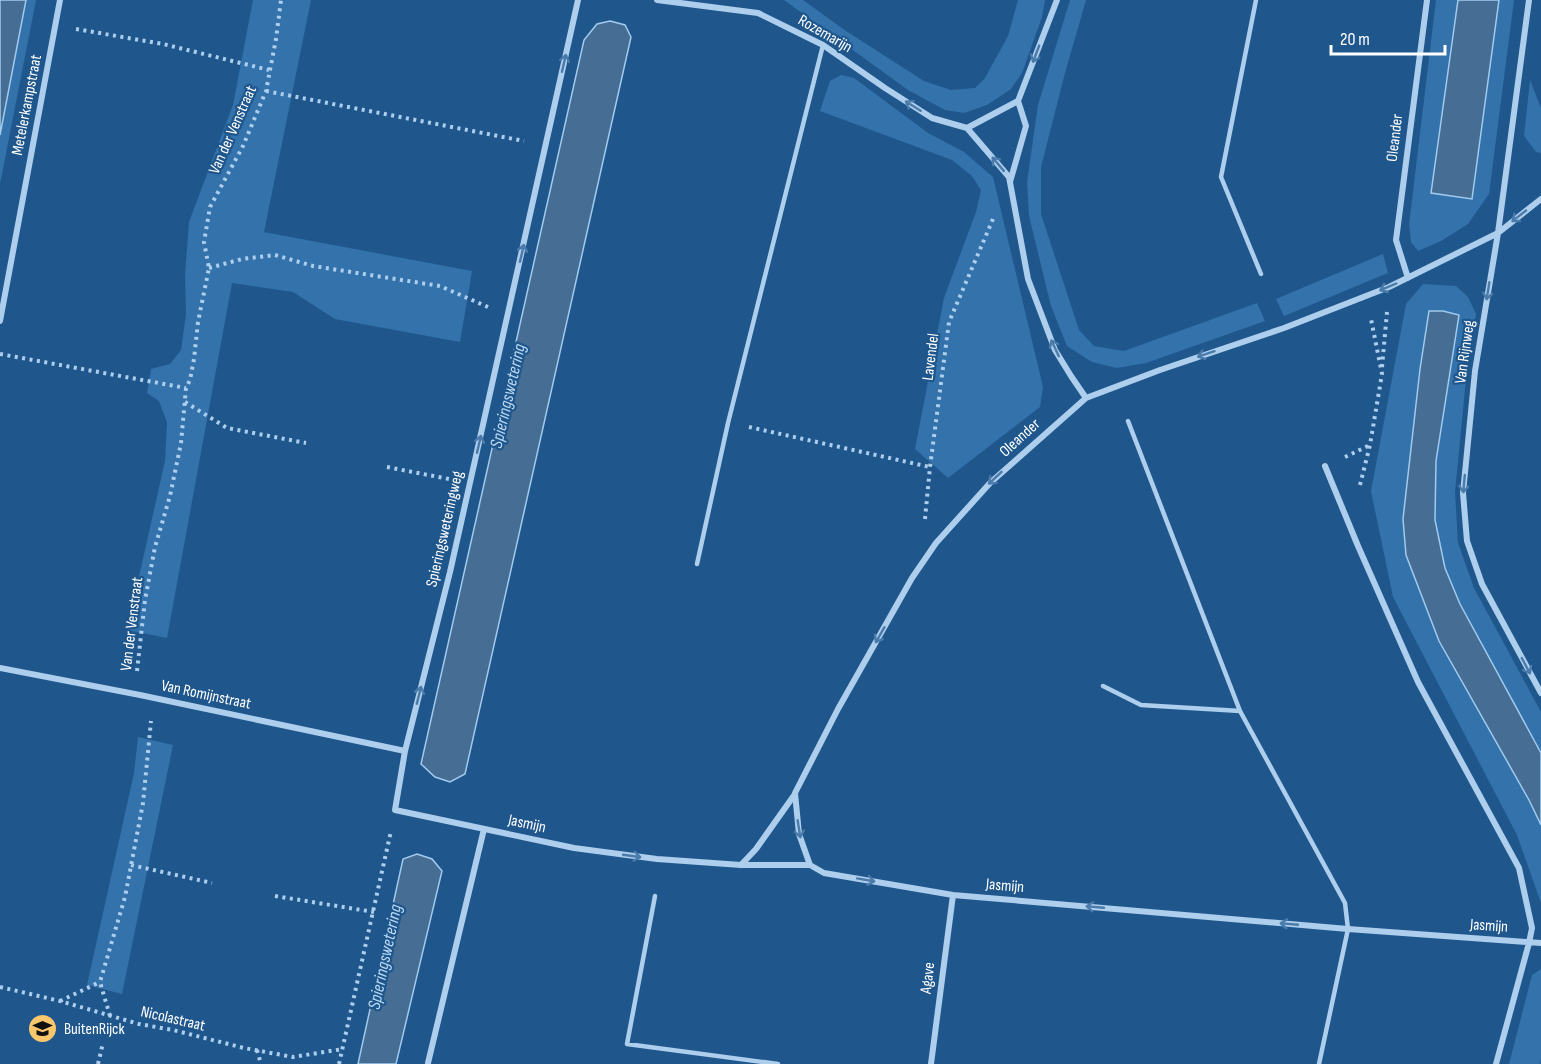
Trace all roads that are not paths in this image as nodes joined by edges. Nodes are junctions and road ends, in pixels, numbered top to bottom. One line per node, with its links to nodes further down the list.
1 (60, 0): 16 (street, Metelerkampstraat)
2 (579, 0): 25 (street, Spieringsweteringweg, one-way to 2)
3 (657, 0): 8 (street, Rozemarijn)
4 (1057, 0): 9 (street, one-way to 9)
5 (1256, 0): 14 (lane)
6 (1427, 0): 15 (street, Oleander)
7 (1529, 0): 13 (street, Van Rijnweg)
8 (823, 45): 10 (street, Rozemarijn, one-way to 8); 20 (lane)
9 (1018, 100): 10 (street); 11 (street)
10 (967, 128): 11 (street, one-way to 10)
11 (1010, 183): 17 (street, one-way to 11)
12 (1541, 199): 13 (street, Oleander, one-way to 13)
13 (1497, 233): 15 (street, Oleander); 23 (street, Van Rijnweg, one-way to 23)
14 (1261, 274)
15 (1408, 278): 17 (street, Oleander, one-way to 17)
16 (0, 321)
17 (1086, 398): 26 (street, Oleander, one-way to 26)
18 (1128, 421): 24 (lane)
19 (1325, 466): 34 (street, Jasmijn)
20 (697, 564)
21 (0, 668): 25 (street, Van Romijnstraat)
22 (1103, 686): 24 (lane)
23 (1541, 693)
24 (1240, 711): 33 (lane)
25 (405, 751): 27 (street, Spieringsweteringweg)
26 (795, 793): 29 (street, Oleander); 30 (street, one-way to 30)
27 (395, 810): 28 (street, Jasmijn)
28 (484, 829): 29 (street, Jasmijn, one-way to 29); 36 (street, Jasmijn)
29 (741, 865): 30 (street, Jasmijn)
30 (810, 865): 31 (street, Jasmijn, one-way to 31)
31 (953, 895): 33 (street, Jasmijn, one-way to 31); 38 (street, Agave)
32 (655, 896): 37 (lane)
33 (1348, 929): 34 (street, Jasmijn); 39 (lane)
34 (1529, 943): 35 (street, Jasmijn); 40 (street, Jasmijn)
35 (1541, 943)
36 (428, 1063)
37 (778, 1064)
38 (931, 1064)
39 (1319, 1064)
40 (1496, 1064)

